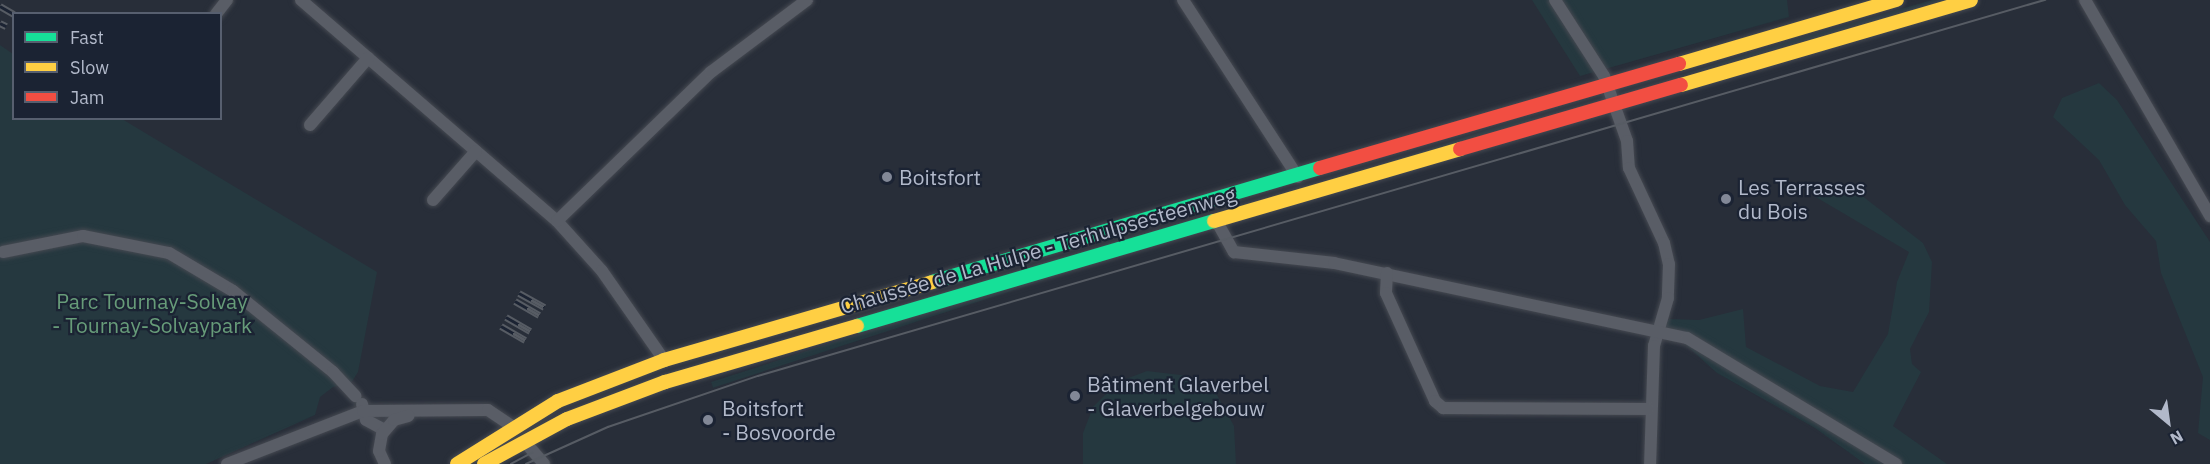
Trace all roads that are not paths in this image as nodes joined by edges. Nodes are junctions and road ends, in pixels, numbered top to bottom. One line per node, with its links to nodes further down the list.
1 (227, 0): 9 (street)
2 (301, 0): 10 (street)
3 (807, 0): 19 (street)
4 (1183, 0): 15 (street)
5 (1554, 0): 11 (street)
6 (1897, 0): 11 (main road, Chaussée de La Hulpe - Terhulpsesteenweg)
7 (1971, 0): 12 (main road, Chaussée de La Hulpe - Terhulpsesteenweg)
8 (2085, 0): 17 (street)
9 (218, 12)
10 (368, 58): 13 (street); 14 (street)
11 (1607, 86): 12 (street); 15 (main road, Chaussée de La Hulpe - Terhulpsesteenweg)
12 (1614, 104): 18 (main road, Chaussée de La Hulpe - Terhulpsesteenweg); 22 (street)
13 (310, 125)
14 (476, 151): 16 (street); 19 (street)
15 (1298, 177): 23 (main road, Chaussée de La Hulpe - Terhulpsesteenweg)
16 (433, 200)
17 (2210, 216)
18 (1216, 220): 21 (street); 29 (main road, Chaussée de La Hulpe - Terhulpsesteenweg)
19 (557, 221): 23 (street)
20 (3, 252): 24 (street)
21 (1388, 273): 22 (street); 25 (street)
22 (1656, 330): 25 (street); 38 (street)
23 (664, 360): 27 (main road, Chaussée de La Hulpe - Terhulpsesteenweg)
24 (360, 403): 26 (street); 28 (street); 31 (street)
25 (1648, 409): 37 (street)
26 (412, 414): 27 (street); 28 (street)
27 (513, 427): 30 (main road, Chaussée de La Hulpe - Terhulpsesteenweg)
28 (385, 430): 32 (street)
29 (525, 442): 35 (main road, Chaussée de La Hulpe - Terhulpsesteenweg); 36 (street)
30 (480, 447): 33 (street); 34 (main road, Chaussée de La Hulpe - Terhulpsesteenweg)
31 (227, 464)
32 (385, 464)
33 (446, 464)
34 (457, 464)
35 (484, 464)
36 (544, 464)
37 (1650, 464)
38 (1896, 464)

